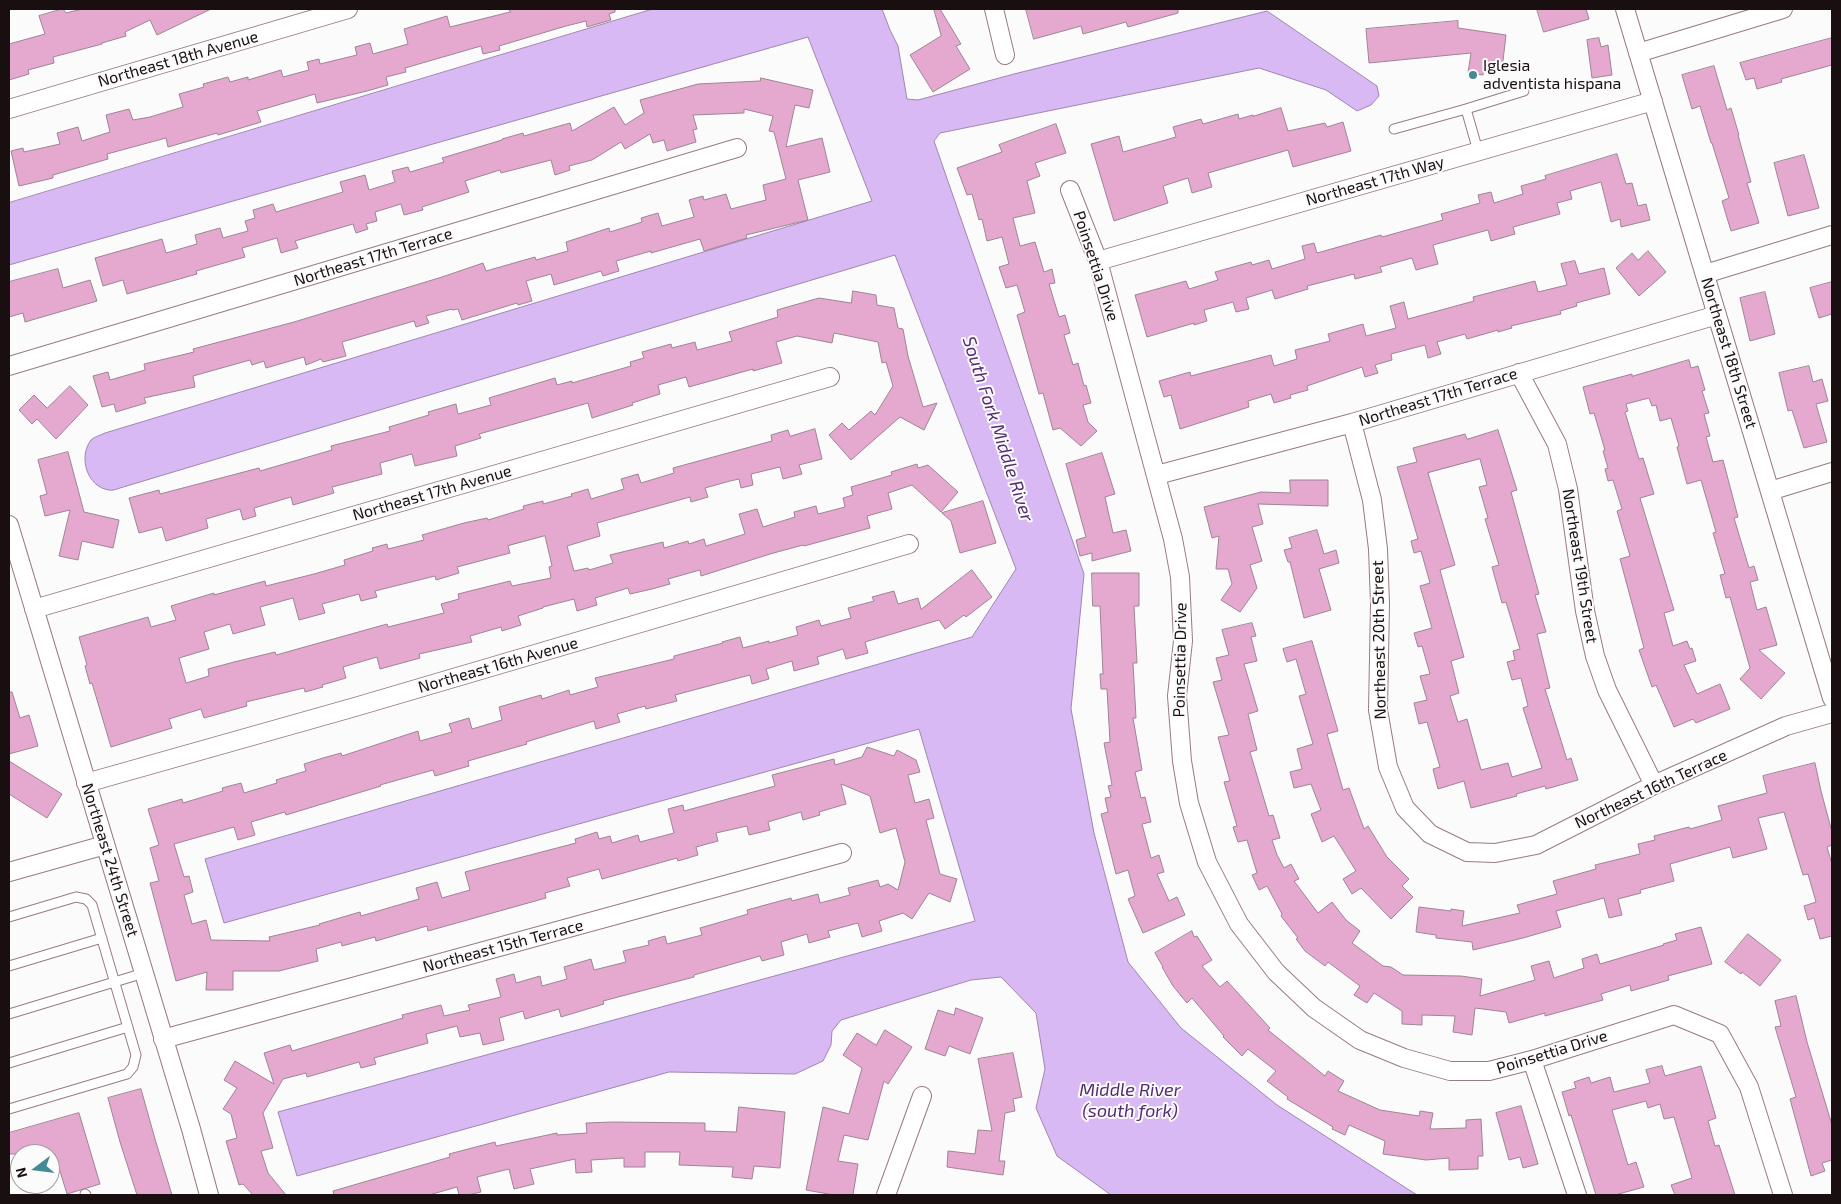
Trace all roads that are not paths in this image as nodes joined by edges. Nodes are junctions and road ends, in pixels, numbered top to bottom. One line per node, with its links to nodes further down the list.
1 (348, 9): 9 (street, Northeast 18th Avenue)
2 (994, 9): 6 (street)
3 (1625, 9): 5 (street, Northeast 18th Street)
4 (1783, 9): 5 (street)
5 (1638, 53): 8 (street, Northeast 18th Street)
6 (1005, 55)
7 (1524, 91): 10 (lane)
8 (1653, 101): 13 (street, Northeast 17th Way); 17 (street, Northeast 18th Street)
9 (9, 109)
10 (1466, 109): 11 (lane); 13 (lane)
11 (1394, 129)
12 (737, 148): 19 (street, Northeast 17th Terrace)
13 (1478, 151): 16 (street, Northeast 17th Way)
14 (1070, 190): 16 (street, Poinsettia Drive)
15 (1832, 235): 17 (street)
16 (1098, 261): 24 (street, Poinsettia Drive)
17 (1705, 274): 18 (street, Northeast 18th Street)
18 (1717, 315): 20 (street, Northeast 17th Terrace); 25 (street, Northeast 18th Street)
19 (9, 366)
20 (1519, 373): 22 (street, Northeast 17th Terrace); 32 (street, Northeast 19th Street)
21 (830, 377): 28 (street, Northeast 17th Avenue)
22 (1352, 423): 24 (street, Northeast 17th Terrace); 34 (street, Northeast 20th Street)
23 (1832, 472): 25 (street)
24 (1157, 475): 45 (street, Poinsettia Drive)
25 (1770, 491): 29 (street, Northeast 18th Street)
26 (9, 525): 28 (street, Northeast 24th Street)
27 (909, 544): 31 (street, Northeast 16th Avenue)
28 (34, 609): 31 (street, Northeast 24th Street)
29 (1832, 698)
30 (1832, 713): 32 (street, Northeast 16th Terrace)
31 (86, 783): 33 (street, Northeast 24th Street)
32 (1654, 786): 34 (street, Northeast 16th Terrace)
33 (105, 845): 36 (street); 40 (street, Northeast 24th Street)
34 (1467, 852)
35 (842, 853): 44 (street, Northeast 15th Terrace)
36 (9, 872)
37 (9, 917): 38 (lane)
38 (102, 938): 39 (lane); 41 (lane)
39 (9, 966)
40 (144, 973): 41 (lane); 44 (street, Northeast 24th Street)
41 (115, 982): 42 (lane); 43 (lane)
42 (9, 1014)
43 (128, 1027): 46 (lane); 48 (lane)
44 (164, 1039): 49 (street, Northeast 24th Street)
45 (1532, 1060): 51 (street); 52 (street, Poinsettia Drive)
46 (9, 1062)
47 (922, 1096): 50 (street)
48 (9, 1109)
49 (209, 1195)
50 (886, 1195)
51 (1577, 1195)
52 (1782, 1195)

